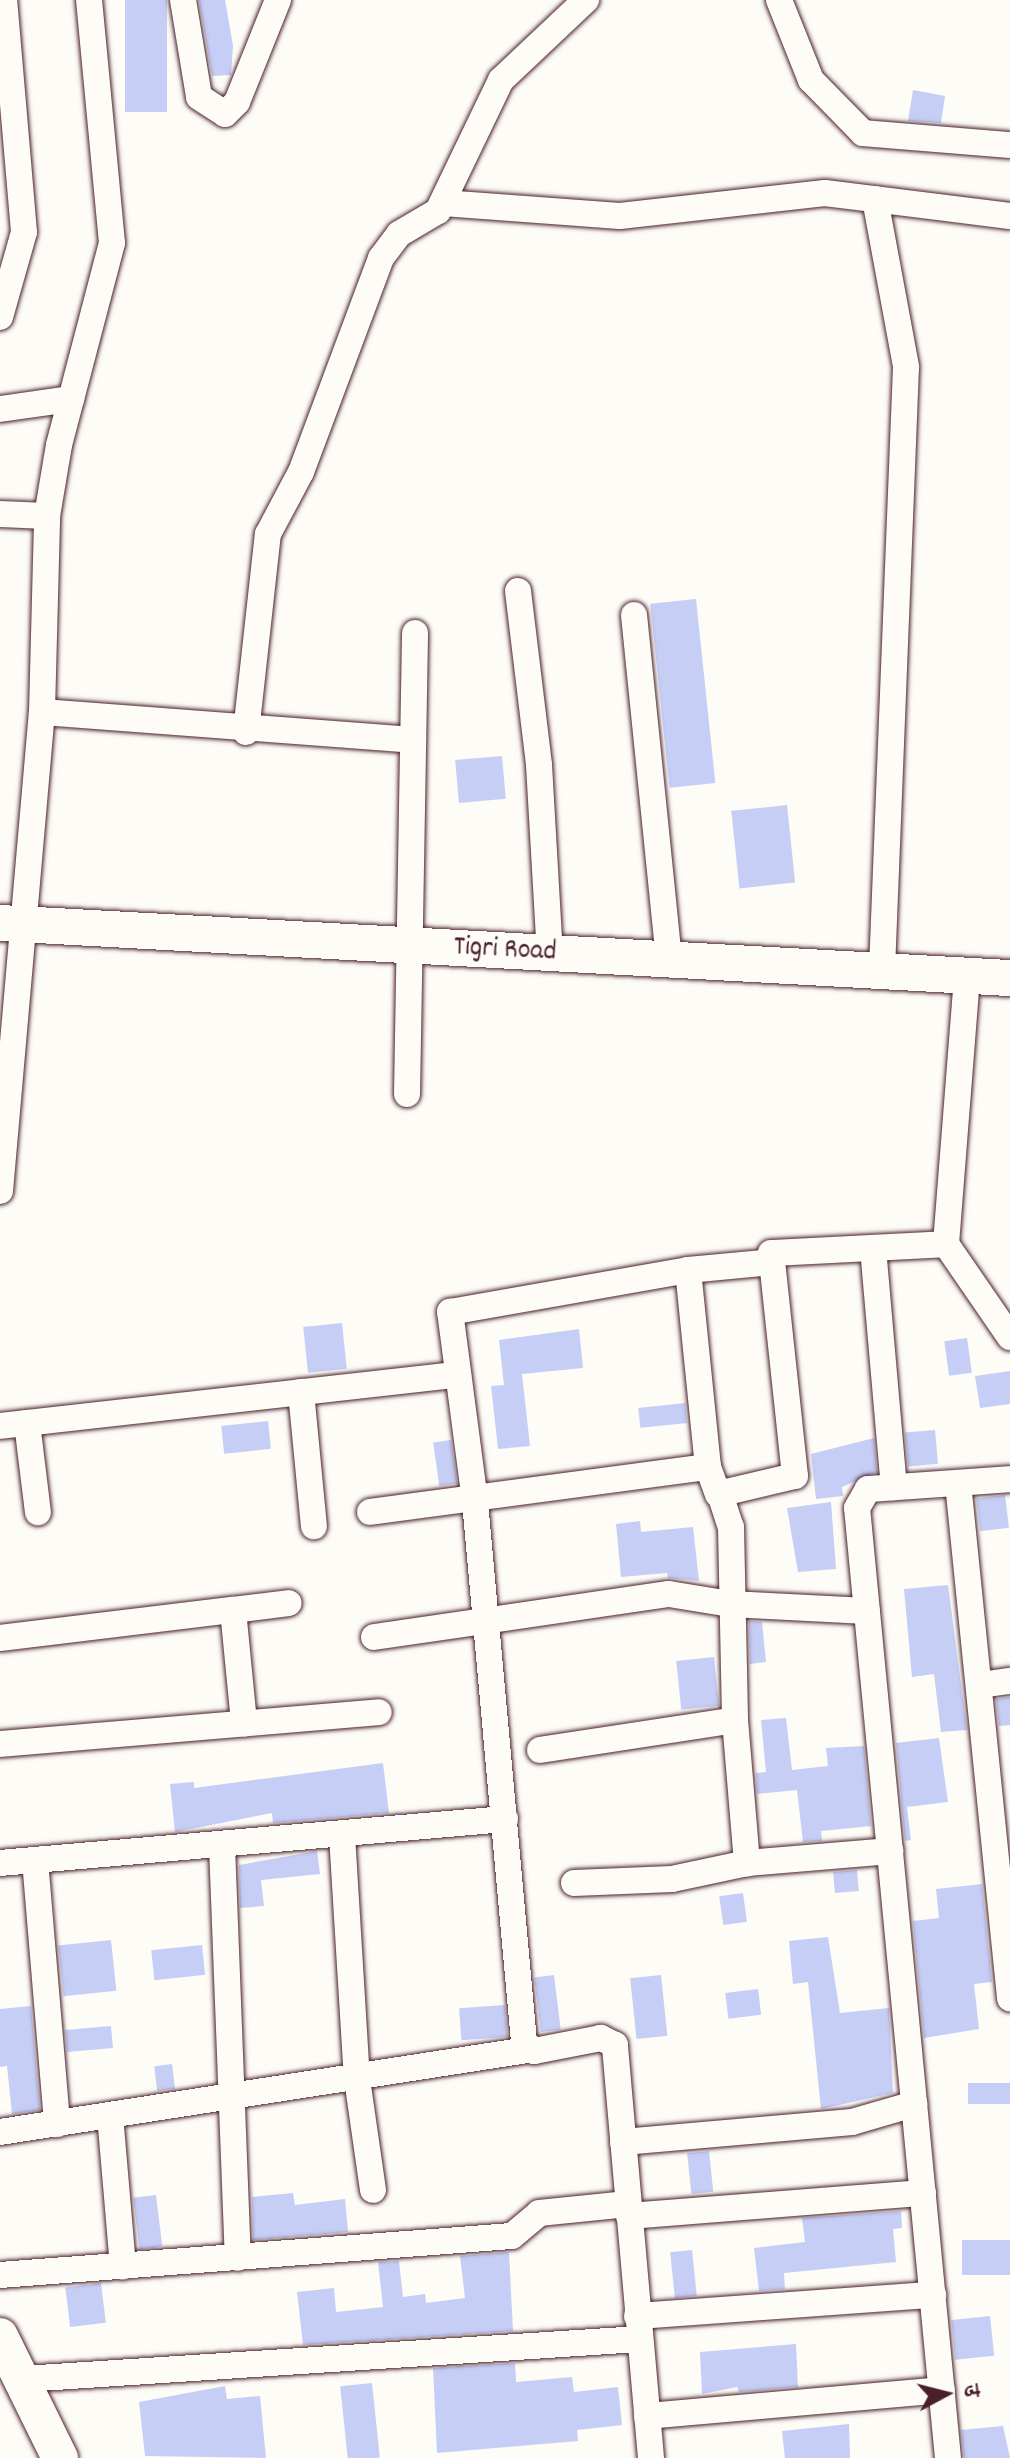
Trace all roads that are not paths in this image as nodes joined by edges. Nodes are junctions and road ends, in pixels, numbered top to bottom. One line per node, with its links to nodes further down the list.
1 (4, 0): 11 (street)
2 (89, 0): 12 (street)
3 (183, 0): 4 (street)
4 (278, 0)
5 (586, 0): 9 (street)
6 (779, 0): 7 (street)
7 (1010, 145)
8 (875, 199): 9 (street); 10 (street); 26 (street)
9 (443, 203): 20 (street)
10 (1010, 216)
11 (0, 317)
12 (71, 399): 13 (street); 15 (street)
13 (0, 409)
14 (0, 514): 15 (street)
15 (47, 516): 19 (street)
16 (518, 591): 24 (street)
17 (634, 615): 25 (street)
18 (415, 633): 21 (street)
19 (42, 712): 20 (street); 22 (street)
20 (246, 732): 21 (street)
21 (413, 740): 23 (street)
22 (12, 924): 23 (street, Tigri Road); 30 (street)
23 (406, 946): 24 (street, Tigri Road); 29 (street)
24 (550, 953): 25 (street, Tigri Road)
25 (669, 959): 26 (street, Tigri Road)
26 (882, 970): 27 (street, Tigri Road)
27 (967, 975): 28 (street, Tigri Road); 31 (street)
28 (1010, 978)
29 (407, 1094)
30 (0, 1191)
31 (946, 1244): 32 (street); 35 (street)
32 (873, 1248): 33 (street); 44 (street)
33 (772, 1262): 34 (street); 45 (street)
34 (688, 1270): 37 (street); 41 (street)
35 (1000, 1305): 36 (street)
36 (1010, 1337)
37 (458, 1375): 38 (street); 46 (street)
38 (301, 1392): 39 (street); 49 (street)
39 (27, 1423): 40 (street); 47 (street)
40 (0, 1426)
41 (708, 1467): 45 (street); 46 (street)
42 (1010, 1479): 43 (street)
43 (958, 1483): 44 (street); 58 (street)
44 (894, 1487): 53 (street)
45 (720, 1494): 51 (street)
46 (475, 1501): 48 (street); 54 (street)
47 (38, 1512)
48 (370, 1512)
49 (314, 1526)
50 (289, 1603): 52 (street)
51 (730, 1604): 53 (street); 54 (street); 60 (street)
52 (233, 1610): 56 (street); 61 (street)
53 (867, 1611): 67 (street)
54 (487, 1621): 55 (street); 64 (street)
55 (374, 1637)
56 (0, 1638)
57 (1010, 1681): 58 (street)
58 (980, 1685): 72 (street)
59 (379, 1712): 61 (street)
60 (735, 1720): 63 (street); 70 (street)
61 (244, 1723): 62 (street)
62 (0, 1744)
63 (540, 1750)
64 (505, 1819): 65 (street); 74 (street)
65 (342, 1835): 66 (street); 75 (street)
66 (222, 1846): 68 (street); 76 (street)
67 (890, 1851): 70 (street); 77 (street)
68 (35, 1860): 69 (street); 79 (street)
69 (0, 1863)
70 (747, 1863): 71 (street)
71 (574, 1883)
72 (1006, 1929): 73 (street)
73 (1010, 1998)
74 (527, 2050): 75 (street); 81 (street)
75 (357, 2079): 76 (street); 82 (street)
76 (232, 2097): 78 (street); 85 (street)
77 (914, 2104): 81 (street); 83 (street)
78 (110, 2115): 79 (street); 86 (street)
79 (57, 2124): 80 (street)
80 (0, 2132)
81 (623, 2142): 84 (street)
82 (373, 2190)
83 (923, 2193): 84 (street); 88 (street)
84 (628, 2210): 85 (street); 89 (street)
85 (238, 2258): 86 (street)
86 (123, 2266): 87 (street)
87 (0, 2275)
88 (933, 2295): 89 (street); 92 (street)
89 (638, 2328): 91 (street); 93 (street)
90 (0, 2336): 91 (street)
91 (24, 2379): 94 (street)
92 (942, 2390): 93 (street); 96 (street)
93 (647, 2416): 95 (street)
94 (60, 2458)
95 (651, 2458)
96 (948, 2458)

